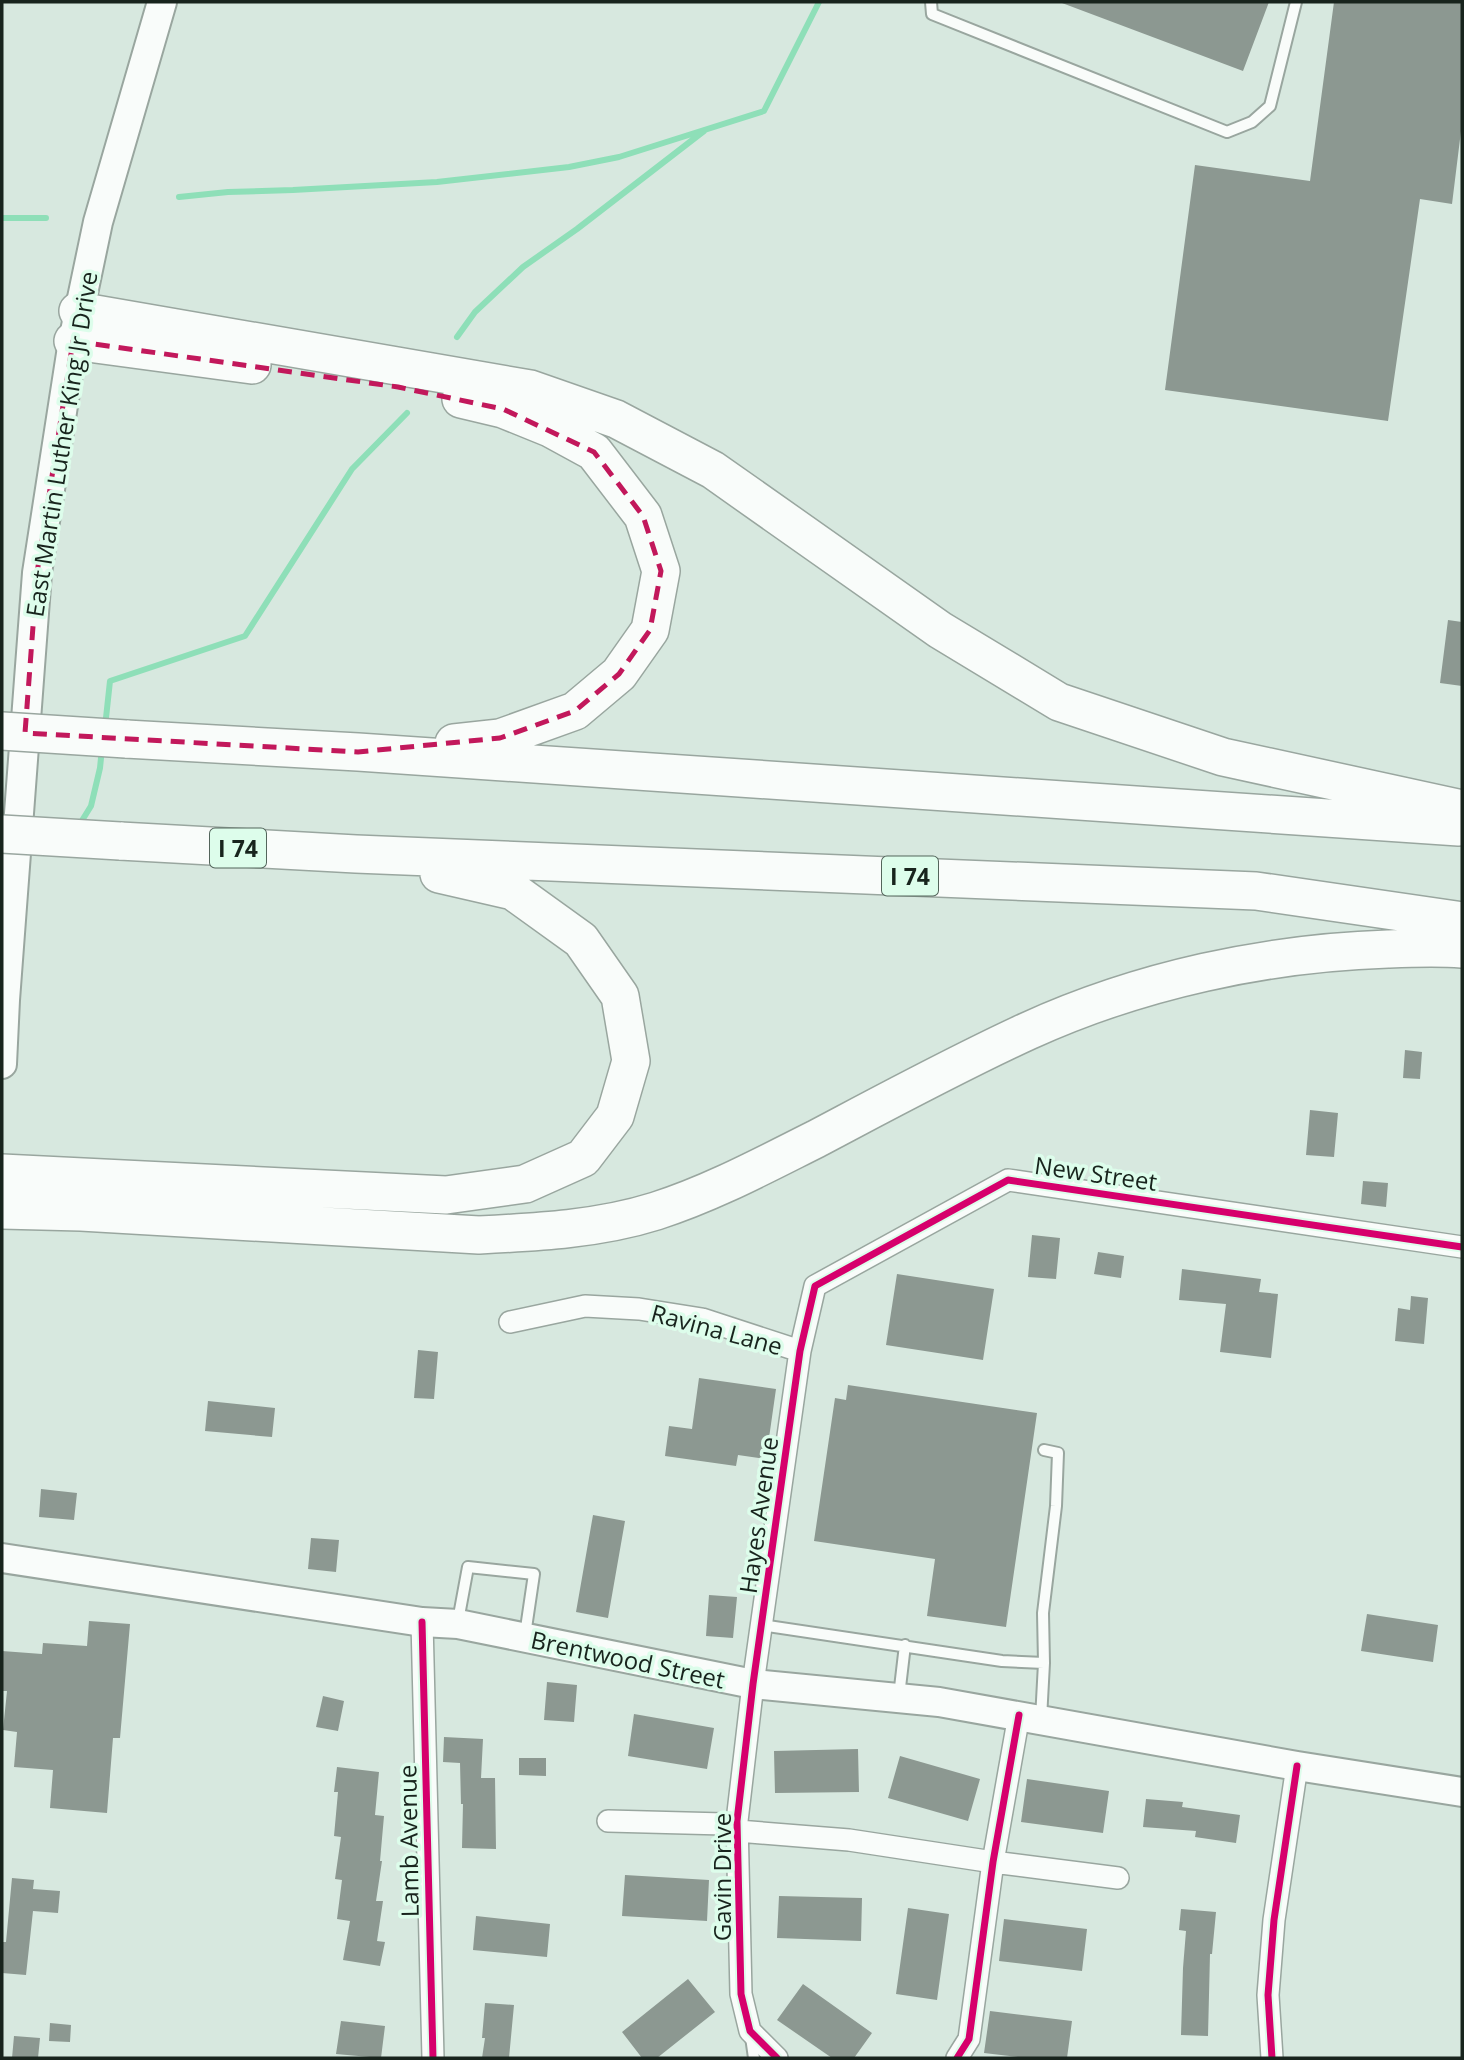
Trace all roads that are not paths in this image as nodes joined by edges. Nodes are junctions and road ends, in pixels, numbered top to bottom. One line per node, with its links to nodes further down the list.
1 (162, 2): 4 (main road, East Martin Luther King Jr Drive)
2 (931, 2): 3 (lane)
3 (1296, 2)
4 (75, 326): 6 (highway); 7 (highway); 13 (main road, East Martin Luther King Jr Drive)
5 (2, 731): 6 (highway, bridge)
6 (358, 752): 8 (highway)
7 (1462, 809)
8 (1462, 828)
9 (2, 834): 10 (highway, I 74, bridge)
10 (356, 854): 11 (highway, I 74); 14 (highway)
11 (1462, 921)
12 (1462, 948): 15 (highway)
13 (2, 1064)
14 (2, 1172)
15 (2, 1210)
16 (1462, 1247): 18 (street, New Street)
17 (510, 1322): 18 (street, Ravina Lane)
18 (800, 1351): 23 (street, Hayes Avenue)
19 (1044, 1450): 26 (lane)
20 (2, 1558): 21 (main road, Brentwood Street)
21 (422, 1622): 22 (main road, Brentwood Street); 37 (street, Lamb Avenue)
22 (458, 1624): 24 (main road, Brentwood Street); 24 (lane)
23 (761, 1625): 25 (lane); 27 (street, Hayes Avenue)
24 (524, 1638): 27 (main road, Brentwood Street)
25 (905, 1645): 26 (lane); 28 (lane)
26 (1044, 1663): 29 (lane)
27 (753, 1684): 28 (main road, Brentwood Street); 33 (street, Gavin Drive)
28 (899, 1698): 29 (main road, Brentwood Street)
29 (1030, 1717): 30 (main road, Brentwood Street); 34 (street)
30 (1297, 1766): 31 (main road, Brentwood Street); 41 (street)
31 (1462, 1792)
32 (608, 1821): 33 (street)
33 (738, 1831): 34 (street); 36 (street, Gavin Drive)
34 (993, 1862): 35 (street); 40 (street)
35 (1118, 1878)
36 (750, 2031): 38 (lane); 39 (street)
37 (433, 2058)
38 (754, 2058)
39 (777, 2058)
40 (957, 2058)
41 (1272, 2058)

